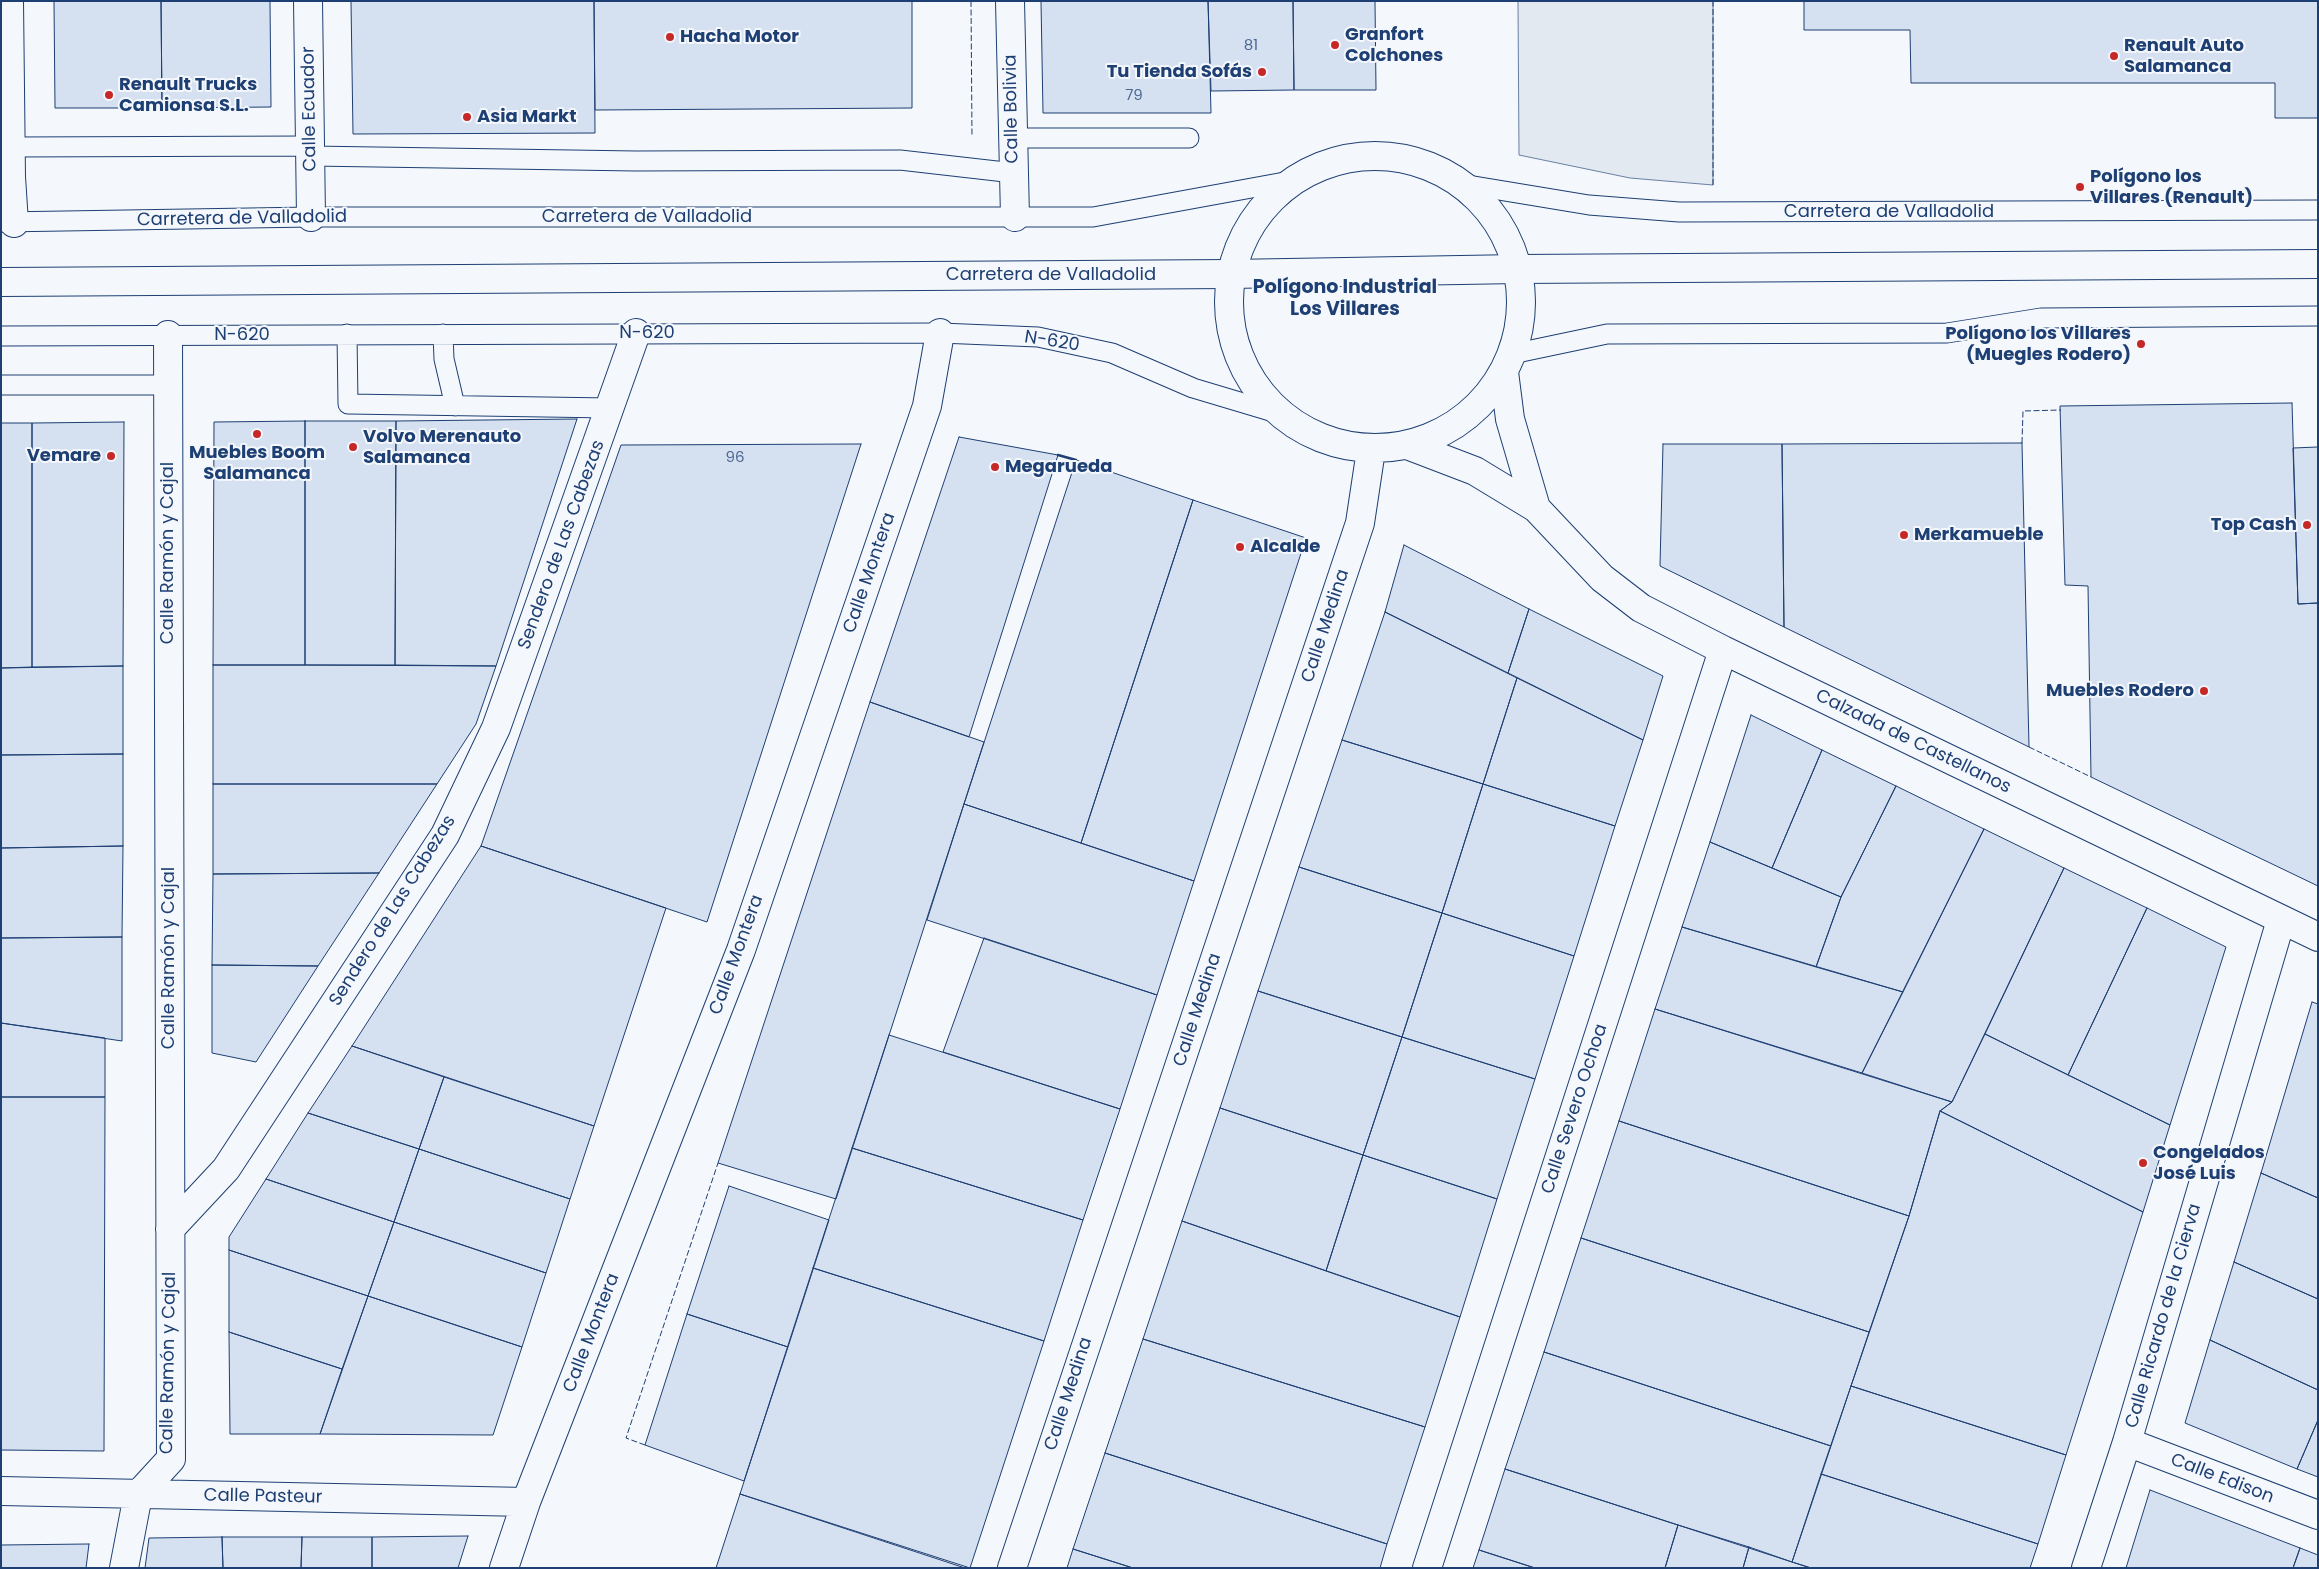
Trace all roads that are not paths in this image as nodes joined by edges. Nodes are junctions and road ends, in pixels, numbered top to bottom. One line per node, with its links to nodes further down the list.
1 (9, 1): 6 (main road)
2 (308, 1): 7 (main road, Calle Ecuador)
3 (1010, 1): 4 (main road, Calle Bolivia)
4 (1013, 138): 5 (lane); 8 (main road, Calle Bolivia)
5 (1189, 138)
6 (11, 148): 7 (lane); 14 (main road)
7 (310, 151): 8 (lane); 13 (main road, Calle Ecuador)
8 (1014, 173): 12 (main road, Calle Bolivia)
9 (1290, 181): 10 (main road, Carretera de Valladolid); 12 (lane, Carretera de Valladolid); 17 (main road, Carretera de Valladolid)
10 (1462, 184): 11 (lane, Carretera de Valladolid); 16 (main road, Carretera de Valladolid)
11 (2318, 210)
12 (1014, 217): 13 (lane, Carretera de Valladolid)
13 (311, 218): 14 (lane, Carretera de Valladolid)
14 (8, 223)
15 (2318, 264): 16 (main road, Carretera de Valladolid)
16 (1518, 269): 17 (main road, Carretera de Valladolid); 26 (main road, Carretera de Valladolid)
17 (1230, 274): 18 (main road, Carretera de Valladolid); 31 (main road, Carretera de Valladolid)
18 (1, 282)
19 (2318, 316): 26 (lane)
20 (636, 333): 21 (lane, N-620); 23 (lane, N-620); 30 (main road, Sendero de Las Cabezas)
21 (940, 333): 31 (lane, N-620); 42 (main road, Calle Montera)
22 (347, 334): 23 (lane, N-620); 24 (lane, N-620); 29 (lane)
23 (443, 334): 29 (lane)
24 (168, 335): 25 (lane, N-620); 27 (main road, Calle Ramón y Cajal)
25 (1, 336)
26 (1508, 363): 32 (main road, Carretera de Valladolid); 34 (main road, Calzada de Castellanos)
27 (168, 385): 28 (lane); 38 (main road, Calle Ramón y Cajal)
28 (1, 386)
29 (455, 406): 30 (lane)
30 (610, 408): 38 (main road, Sendero de Las Cabezas)
31 (1280, 414): 33 (main road, Carretera de Valladolid)
32 (1407, 445): 33 (main road, Carretera de Valladolid); 34 (main road, Calzada de Castellanos)
33 (1372, 450): 46 (main road, Calle Medina)
34 (1536, 508): 35 (main road, Calzada de Castellanos)
35 (1723, 650): 36 (main road, Calzada de Castellanos); 47 (main road, Calle Severo Ochoa)
36 (2281, 920): 37 (main road, Calzada de Castellanos); 39 (main road, Calle Ricardo de la Cierva)
37 (2318, 937)
38 (170, 1229): 41 (main road, Calle Ramón y Cajal)
39 (2127, 1442): 43 (main road, Calle Edison); 48 (main road, Calle Ricardo de la Cierva)
40 (1, 1491): 41 (main road, Calle Pasteur)
41 (138, 1494): 42 (main road, Calle Pasteur); 44 (main road)
42 (526, 1502): 45 (main road, Calle Montera)
43 (2318, 1515)
44 (124, 1568)
45 (504, 1568)
46 (1012, 1568)
47 (1427, 1568)
48 (2086, 1568)

